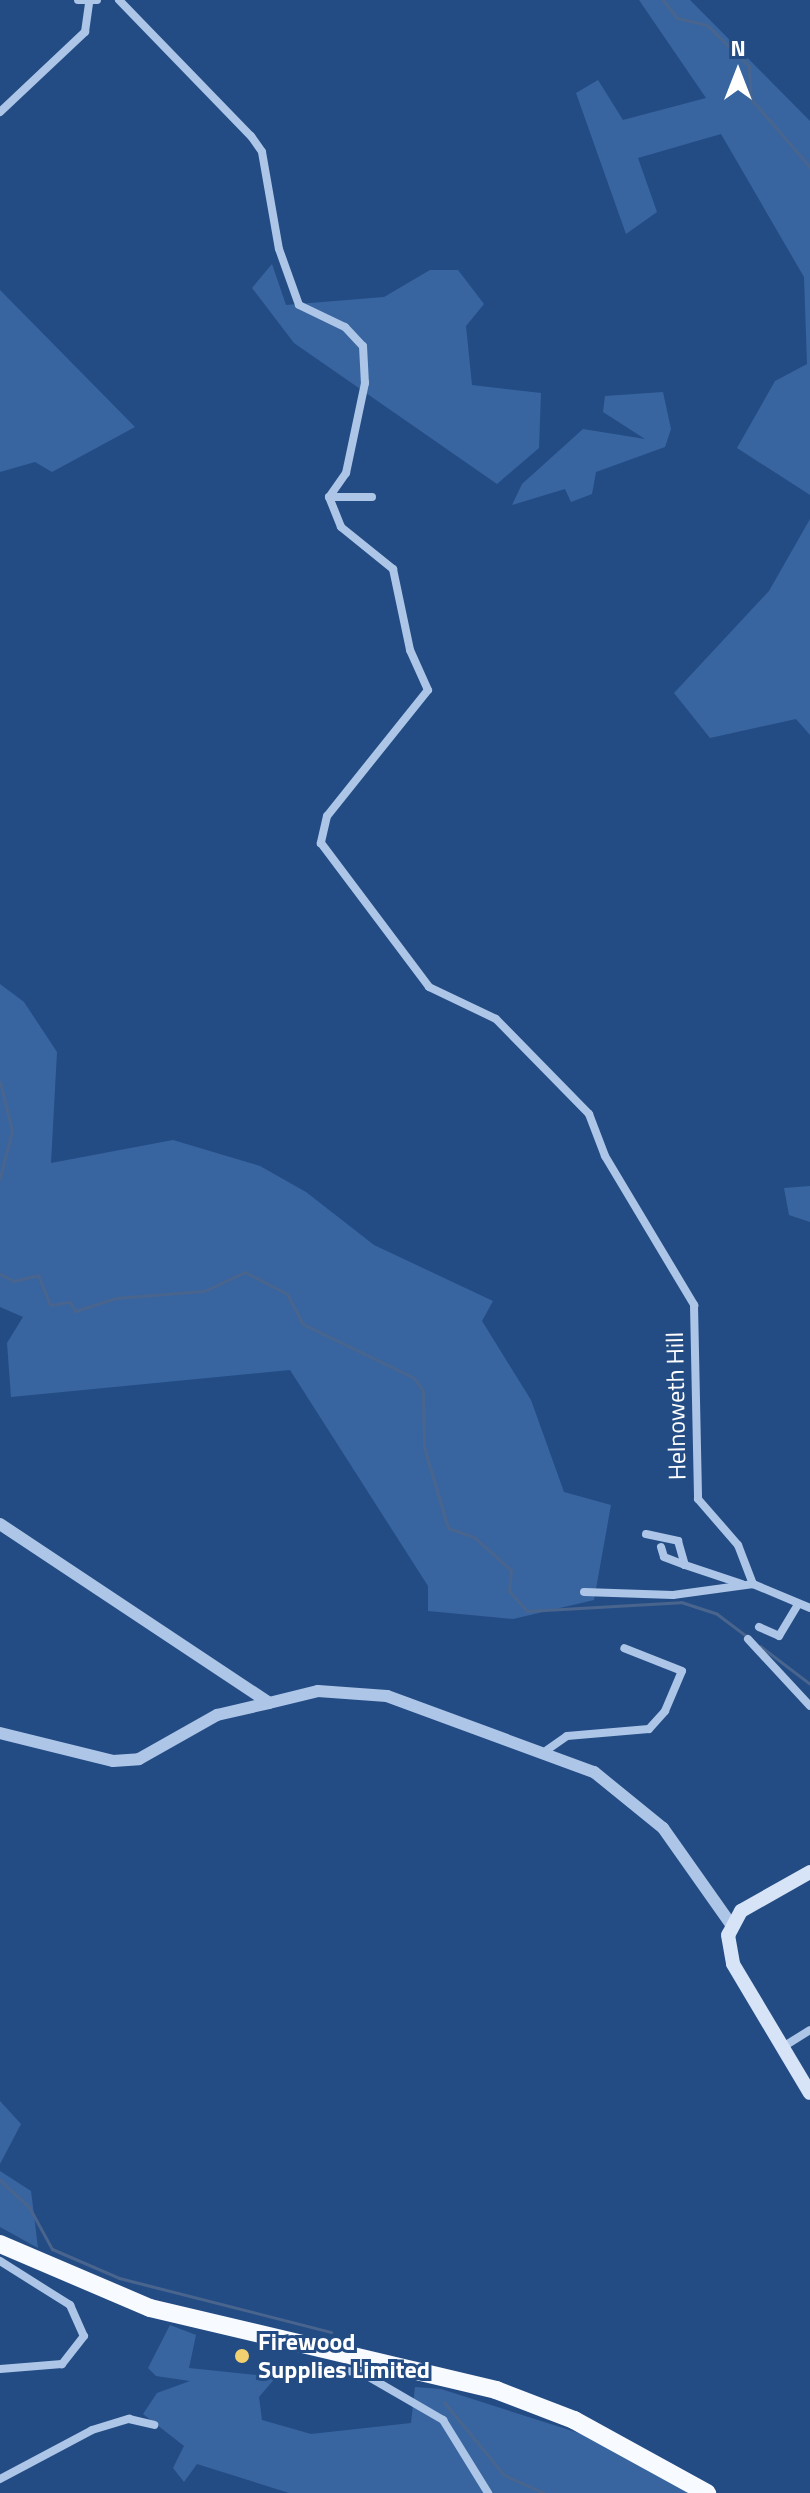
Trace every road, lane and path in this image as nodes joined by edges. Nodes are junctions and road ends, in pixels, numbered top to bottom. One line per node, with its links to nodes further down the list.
1 (78, 0): 3 (street)
2 (119, 0): 5 (street)
3 (93, 2): 4 (street)
4 (0, 112)
5 (329, 497): 6 (street); 11 (street, Helnoweth Hill)
6 (372, 497)
7 (0, 1524): 18 (street)
8 (646, 1534): 10 (street)
9 (661, 1547): 10 (street)
10 (685, 1565): 11 (street)
11 (749, 1584): 12 (street); 13 (street)
12 (584, 1592)
13 (797, 1606): 14 (street); 15 (street)
14 (810, 1608)
15 (759, 1627)
16 (748, 1639): 19 (street)
17 (624, 1648): 21 (street)
18 (269, 1703): 20 (street); 21 (street)
19 (810, 1706)
20 (0, 1733)
21 (547, 1750): 23 (street)
22 (810, 1872): 23 (main road)
23 (730, 1923): 25 (main road)
24 (810, 2030): 25 (street)
25 (786, 2045): 26 (main road)
26 (809, 2090)
27 (0, 2244): 34 (highway)
28 (0, 2261): 30 (street)
29 (323, 2368): 33 (street)
30 (0, 2369)
31 (154, 2425): 32 (street)
32 (0, 2479)
33 (488, 2493)
34 (707, 2493)

